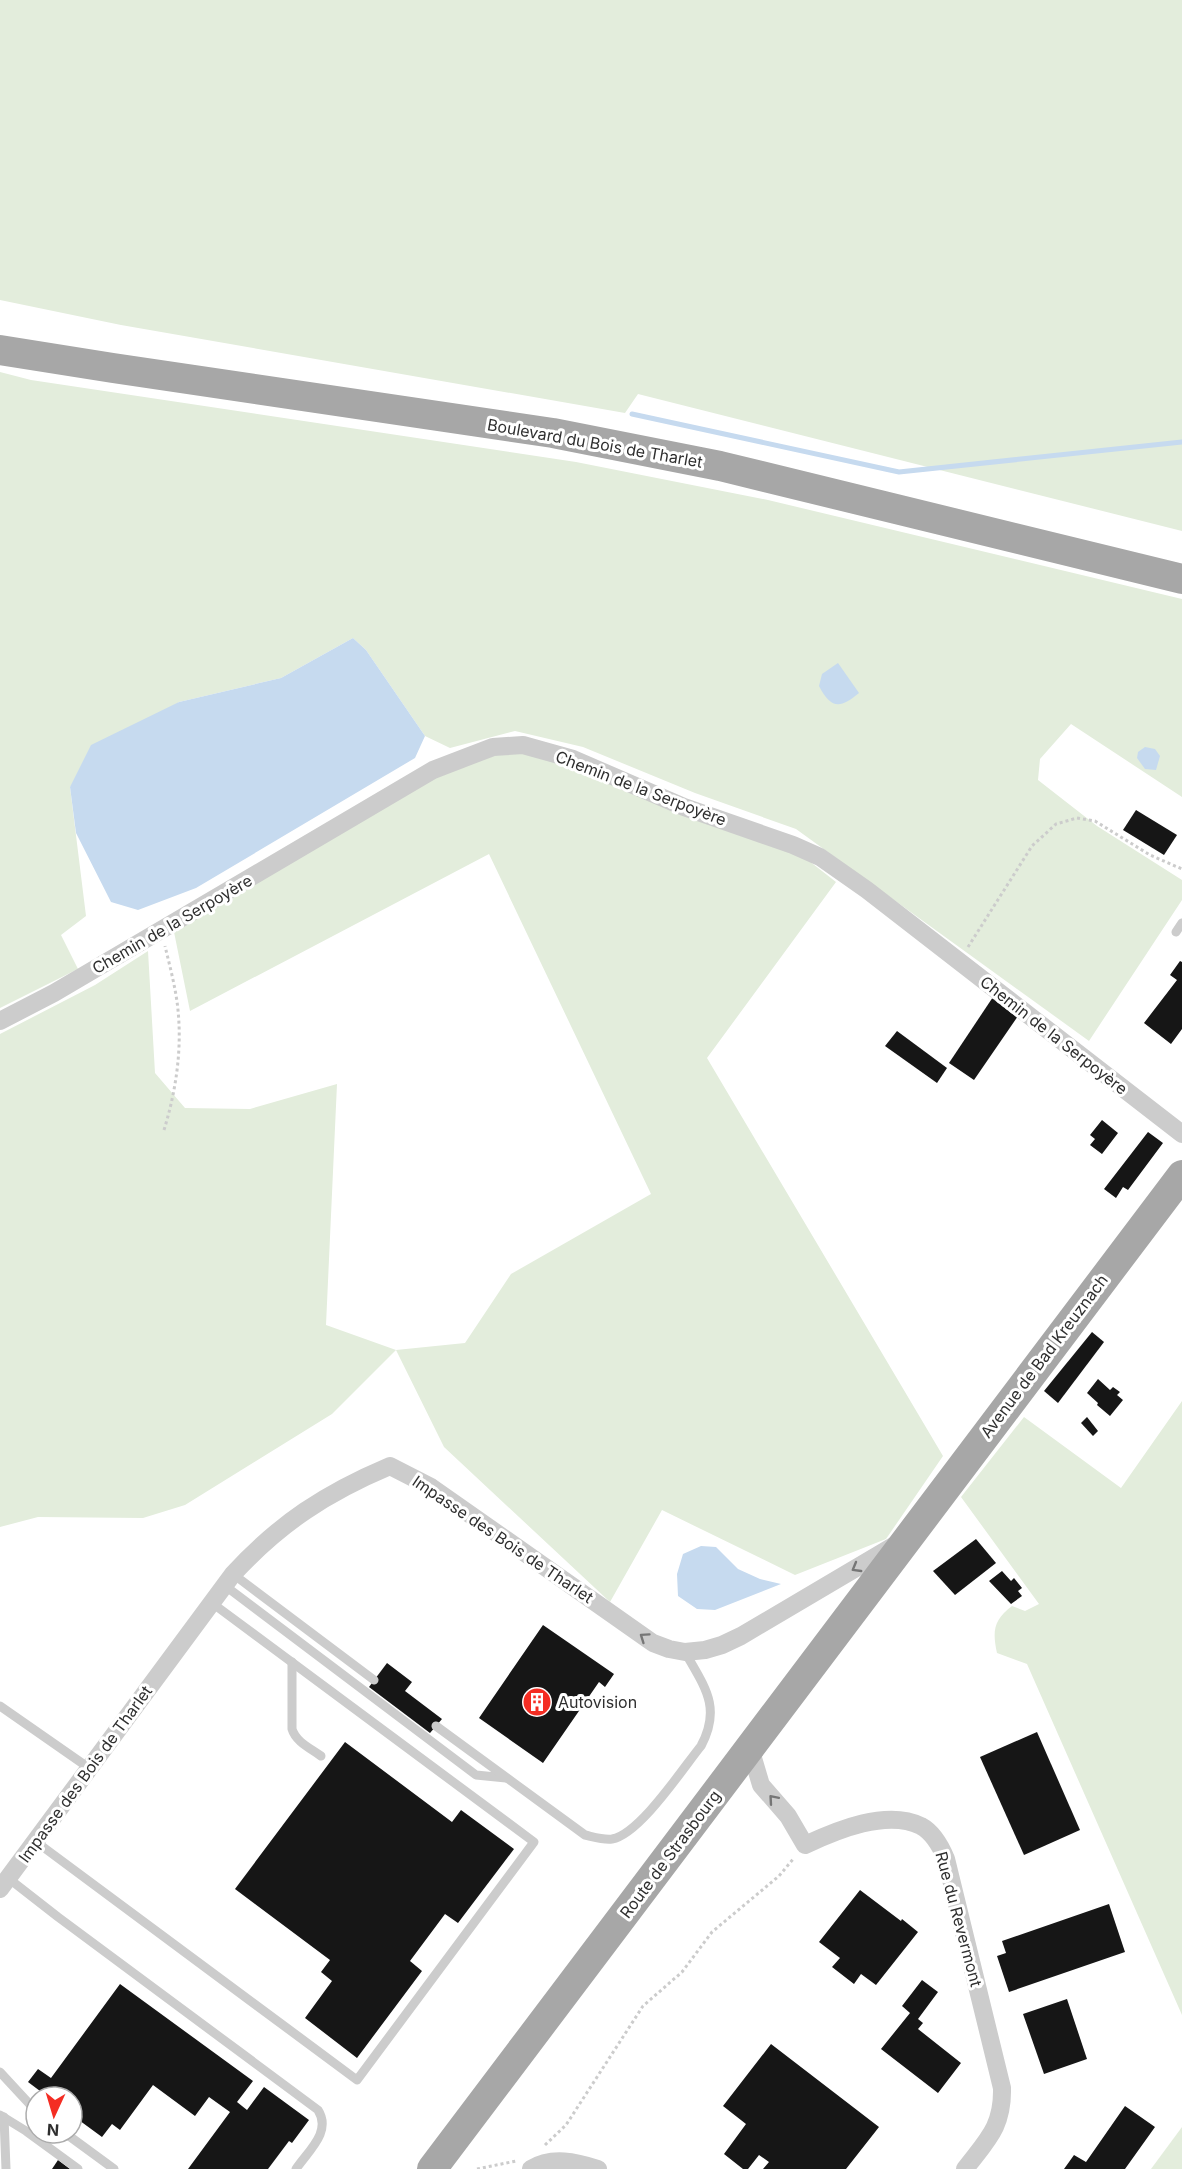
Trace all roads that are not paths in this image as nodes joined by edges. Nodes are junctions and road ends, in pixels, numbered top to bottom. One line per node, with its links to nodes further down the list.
1 (0, 350): 2 (main road, Boulevard du Bois de Tharlet)
2 (1182, 579)
3 (0, 1021): 4 (street, Chemin de la Serpoyère)
4 (1182, 1134)
5 (1182, 1174): 6 (main road, Avenue de Bad Kreuznach)
6 (906, 1538): 9 (street, Impasse des Bois de Tharlet, one-way to 9); 14 (main road, Route de Strasbourg)
7 (228, 1579): 8 (street, Impasse des Bois de Tharlet); 9 (street, Impasse des Bois de Tharlet, one-way to 7); 11 (lane); 17 (lane)
8 (212, 1603): 10 (lane); 16 (street, Impasse des Bois de Tharlet)
9 (685, 1652): 17 (lane)
10 (292, 1662): 15 (lane); 18 (lane)
11 (374, 1680)
12 (0, 1706): 16 (lane)
13 (436, 1726): 17 (lane)
14 (750, 1748): 29 (main road, Route de Strasbourg); 31 (street, Rue du Revermont, one-way to 14)
15 (321, 1756)
16 (89, 1768): 18 (street, Impasse des Bois de Tharlet)
17 (507, 1778)
18 (35, 1841): 19 (street, Impasse des Bois de Tharlet)
19 (4, 1883): 28 (lane)
20 (0, 2072): 21 (lane)
21 (24, 2098)
22 (2, 2116): 25 (lane); 26 (lane)
23 (81, 2145): 27 (lane)
24 (525, 2164): 30 (street)
25 (6, 2169)
26 (78, 2169)
27 (114, 2169)
28 (296, 2169)
29 (432, 2169)
30 (598, 2169)
31 (965, 2169)

